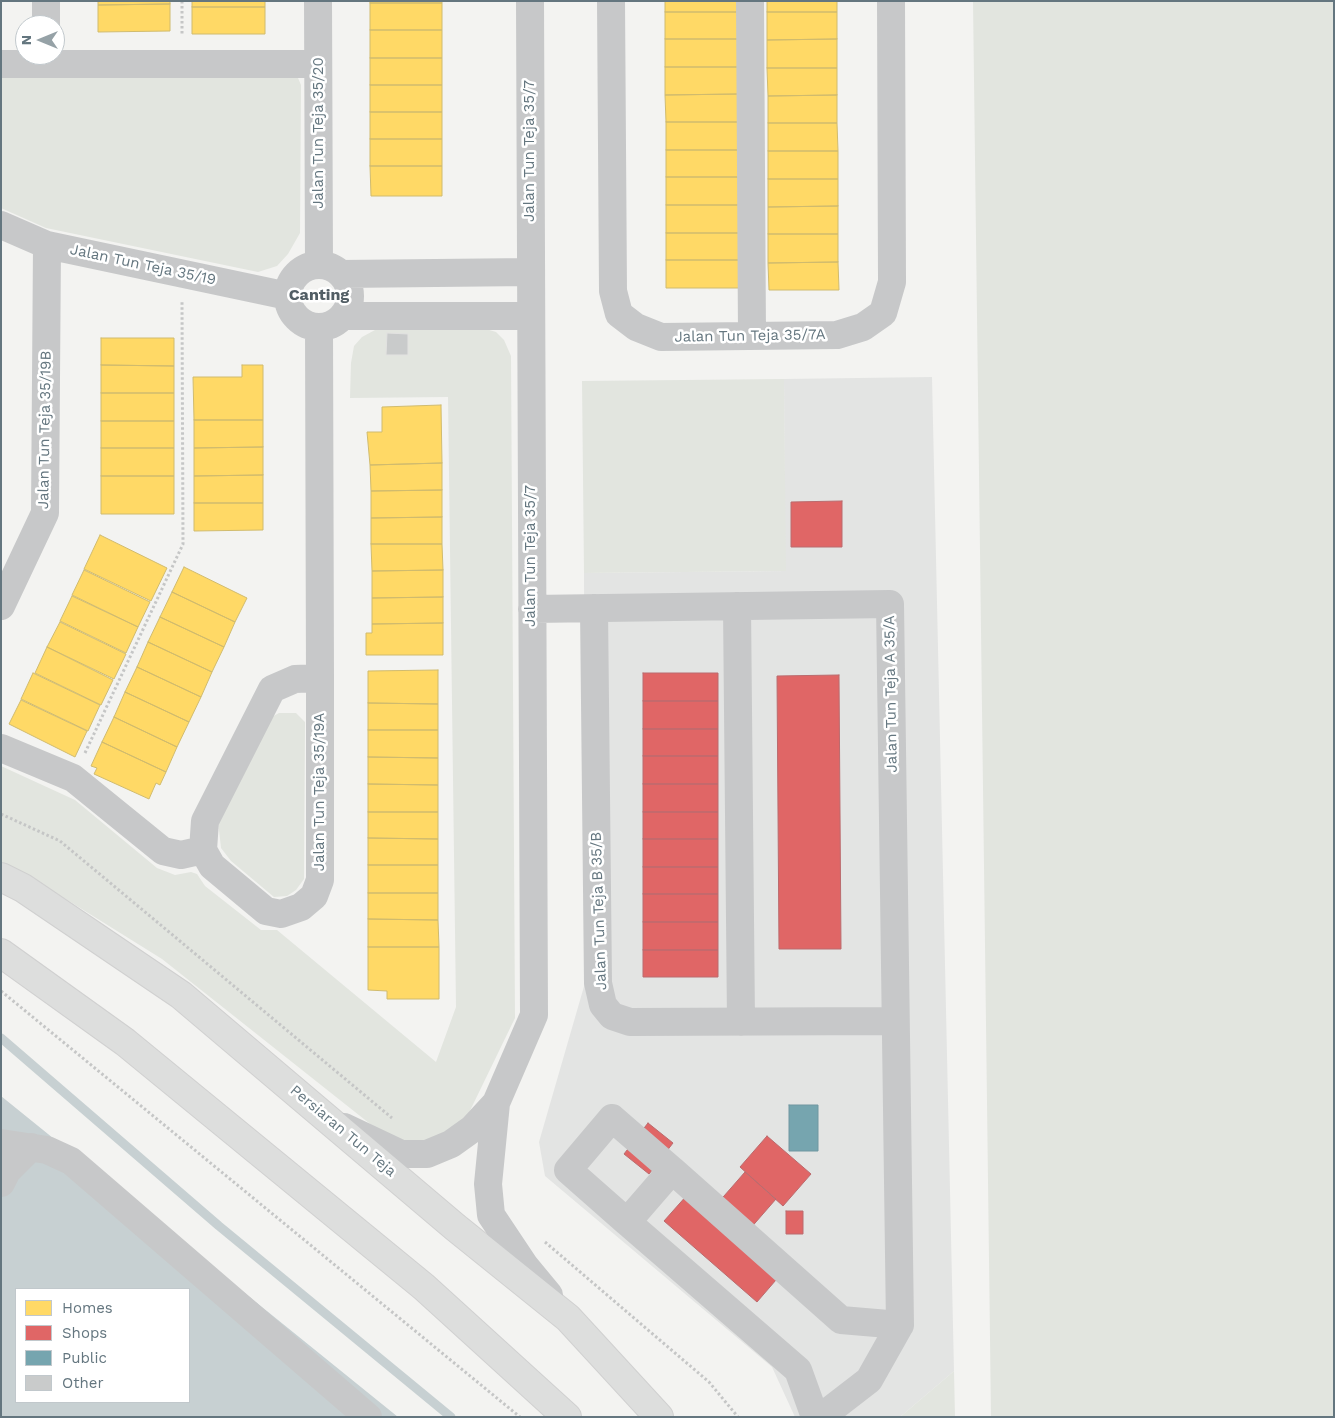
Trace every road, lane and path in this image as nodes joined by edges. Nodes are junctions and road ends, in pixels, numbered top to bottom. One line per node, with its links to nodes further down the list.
1 (46, 1): 8 (street)
2 (182, 1): 12 (path)
3 (318, 1): 13 (street, Jalan Tun Teja 35/20)
4 (530, 1): 17 (street, Jalan Tun Teja 35/7)
5 (611, 1): 23 (street, Jalan Tun Teja 35/7A)
6 (750, 1): 23 (street)
7 (891, 1): 23 (street, Jalan Tun Teja 35/7A)
8 (46, 15)
9 (65, 61): 12 (street)
10 (15, 63): 11 (street)
11 (1, 64)
12 (182, 64): 13 (street)
13 (318, 64): 16 (street, Jalan Tun Teja 35/20)
14 (1, 224): 15 (street, Jalan Tun Teja 35/19)
15 (47, 245): 18 (street, Jalan Tun Teja 35/19); 24 (street, Jalan Tun Teja 35/19B)
16 (330, 270): 17 (street); 18 (street); 20 (street)
17 (530, 272): 21 (street, Jalan Tun Teja 35/7)
18 (288, 296): 22 (street)
19 (182, 299): 30 (path)
20 (343, 316): 21 (street); 22 (street)
21 (530, 316): 27 (street, Jalan Tun Teja 35/7)
22 (319, 327): 28 (street, Jalan Tun Teja 35/19A)
23 (752, 336)
24 (1, 606)
25 (737, 606): 26 (street, Jalan Tun Teja A 35/A); 36 (street, Jalan Tun Teja A 35/A); 37 (street)
26 (594, 608): 27 (street, Jalan Tun Teja A 35/A); 37 (street, Jalan Tun Teja B 35/B)
27 (532, 609): 38 (street, Jalan Tun Teja 35/7)
28 (320, 678): 32 (street); 32 (street, Jalan Tun Teja 35/19A)
29 (1, 748): 30 (street)
30 (73, 778): 32 (street)
31 (1, 814): 40 (path)
32 (204, 850)
33 (1, 876): 39 (main road, Persiaran Tun Teja)
34 (1, 953): 51 (main road)
35 (1, 991): 50 (path)
36 (895, 1021): 37 (street, Jalan Tun Teja B 35/B); 48 (street)
37 (740, 1022)
38 (496, 1104): 39 (street); 47 (street)
39 (330, 1120): 47 (main road, Persiaran Tun Teja)
40 (395, 1120)
41 (1, 1143): 42 (street)
42 (31, 1146): 44 (street); 49 (street)
43 (672, 1170): 45 (street); 45 (street); 48 (street)
44 (1, 1183)
45 (627, 1222): 54 (street)
46 (544, 1241): 53 (path)
47 (568, 1318): 52 (main road, Persiaran Tun Teja)
48 (900, 1325): 55 (street)
49 (368, 1417)
50 (520, 1417)
51 (567, 1417)
52 (659, 1417)
53 (738, 1417)
54 (815, 1417)
55 (821, 1417)

